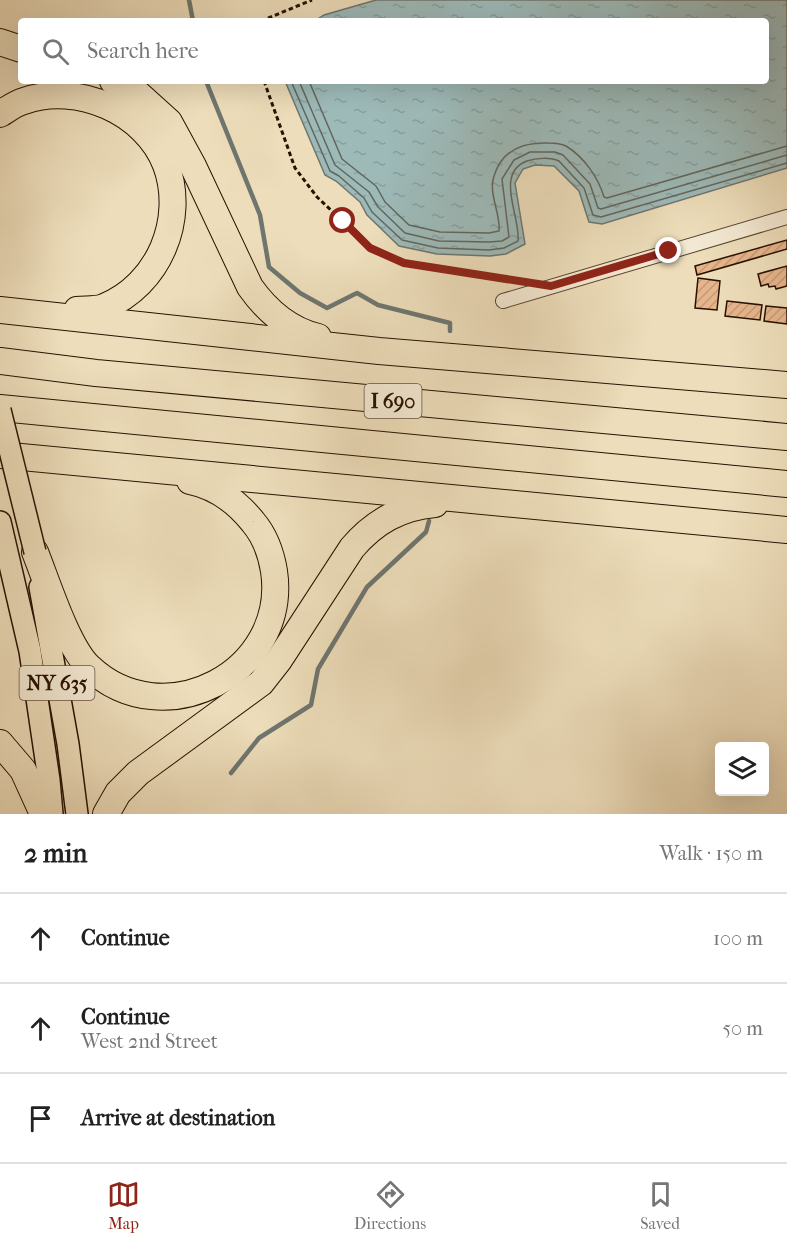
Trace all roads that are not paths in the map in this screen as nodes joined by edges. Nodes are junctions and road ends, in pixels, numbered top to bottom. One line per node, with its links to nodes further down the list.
1 (0, 42): 2 (highway)
2 (18, 48)
3 (119, 84): 9 (highway)
4 (0, 114): 8 (highway)
5 (787, 217): 6 (street)
6 (502, 301)
7 (0, 310): 8 (highway)
8 (40, 314): 9 (highway)
9 (379, 351): 11 (highway)
10 (0, 361): 13 (highway, I 690)
11 (787, 385)
12 (0, 409): 16 (highway, I 690); 20 (main road, NY 635, bridge)
13 (787, 437)
14 (0, 455): 15 (highway)
15 (128, 467): 17 (highway); 20 (highway)
16 (787, 484)
17 (517, 503): 19 (highway); 25 (highway)
18 (0, 522): 23 (main road, NY 635)
19 (787, 530)
20 (35, 552): 24 (main road, NY 635)
21 (0, 743): 22 (highway)
22 (43, 814)
23 (52, 814)
24 (77, 814)
25 (106, 814)

